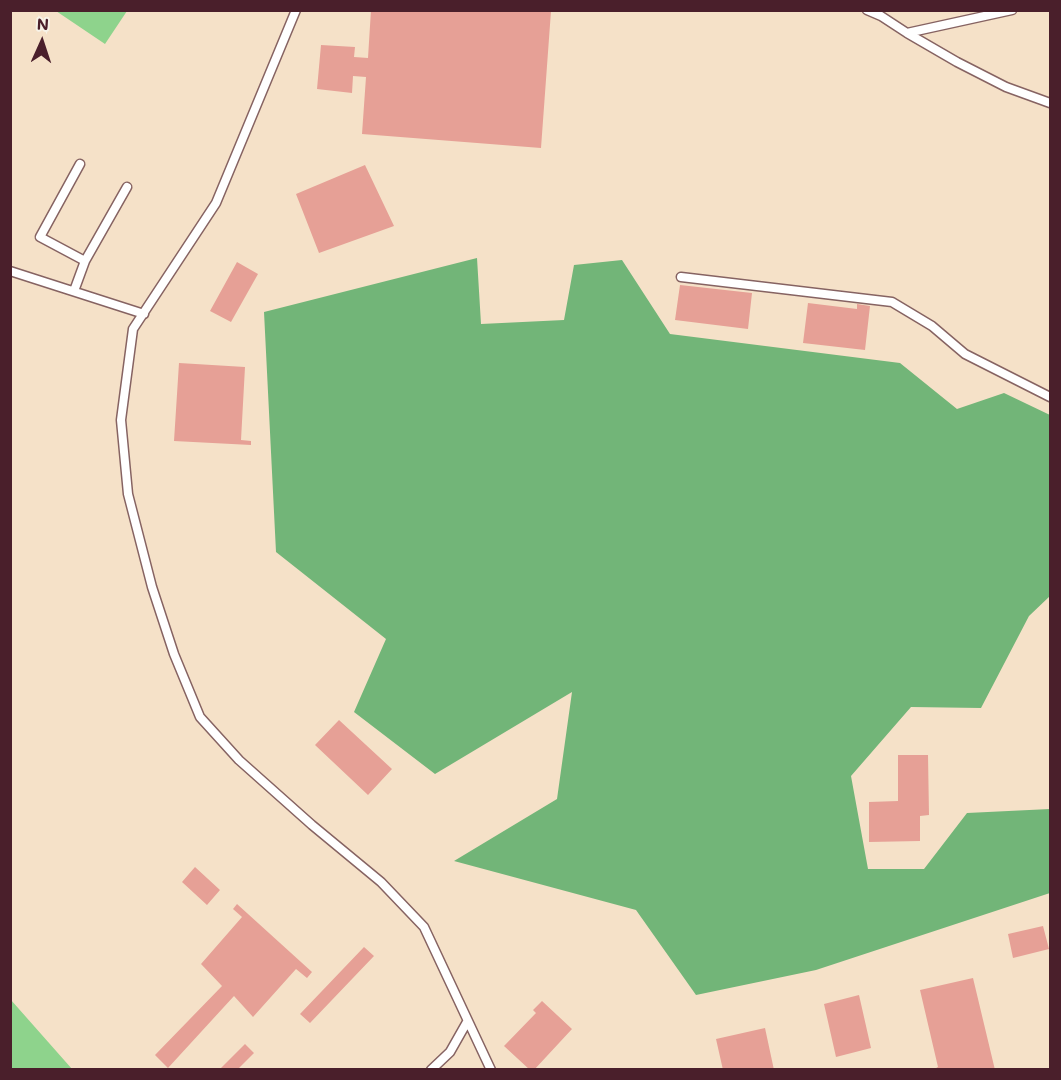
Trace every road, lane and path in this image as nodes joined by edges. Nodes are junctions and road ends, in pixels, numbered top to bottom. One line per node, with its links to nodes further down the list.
1 (296, 10): 12 (lane)
2 (867, 10): 4 (lane)
3 (1012, 10): 4 (lane)
4 (907, 33): 5 (lane)
5 (1050, 103)
6 (80, 164): 8 (lane)
7 (127, 187): 8 (lane)
8 (85, 261): 11 (lane)
9 (10, 271): 11 (lane)
10 (681, 277): 13 (lane)
11 (74, 291): 12 (lane)
12 (144, 314): 14 (lane)
13 (1050, 397)
14 (467, 1022): 15 (lane); 16 (lane)
15 (431, 1070)
16 (491, 1070)

